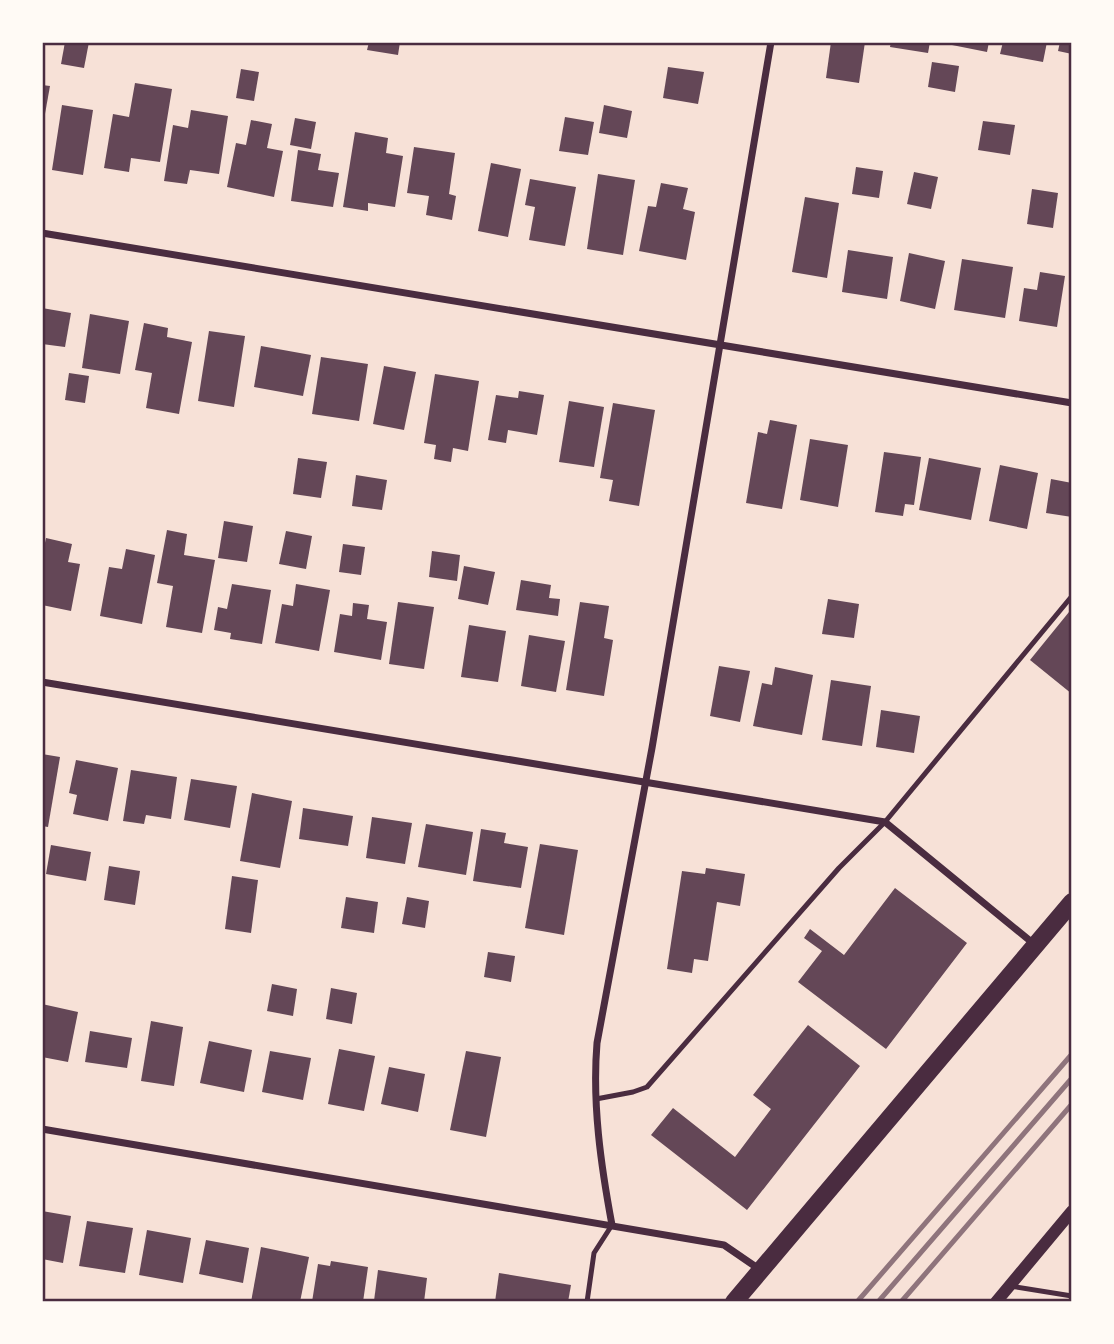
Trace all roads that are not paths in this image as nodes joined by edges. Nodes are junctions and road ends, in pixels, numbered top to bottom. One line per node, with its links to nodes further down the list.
1 (771, 42): 3 (street)
2 (42, 233): 3 (street)
3 (720, 345): 4 (street); 7 (street)
4 (1072, 403)
5 (1072, 596): 8 (lane)
6 (42, 682): 7 (street)
7 (646, 780): 8 (street); 11 (street)
8 (885, 822): 10 (street); 11 (lane)
9 (1072, 902): 10 (main road)
10 (1034, 944): 15 (main road)
11 (596, 1099): 14 (street)
12 (42, 1129): 14 (street)
13 (1072, 1210): 16 (street)
14 (612, 1225): 15 (street); 18 (lane)
15 (761, 1271): 19 (main road)
16 (1010, 1286): 17 (lane); 20 (street)
17 (1072, 1296)
18 (587, 1302)
19 (734, 1302)
20 (996, 1302)

